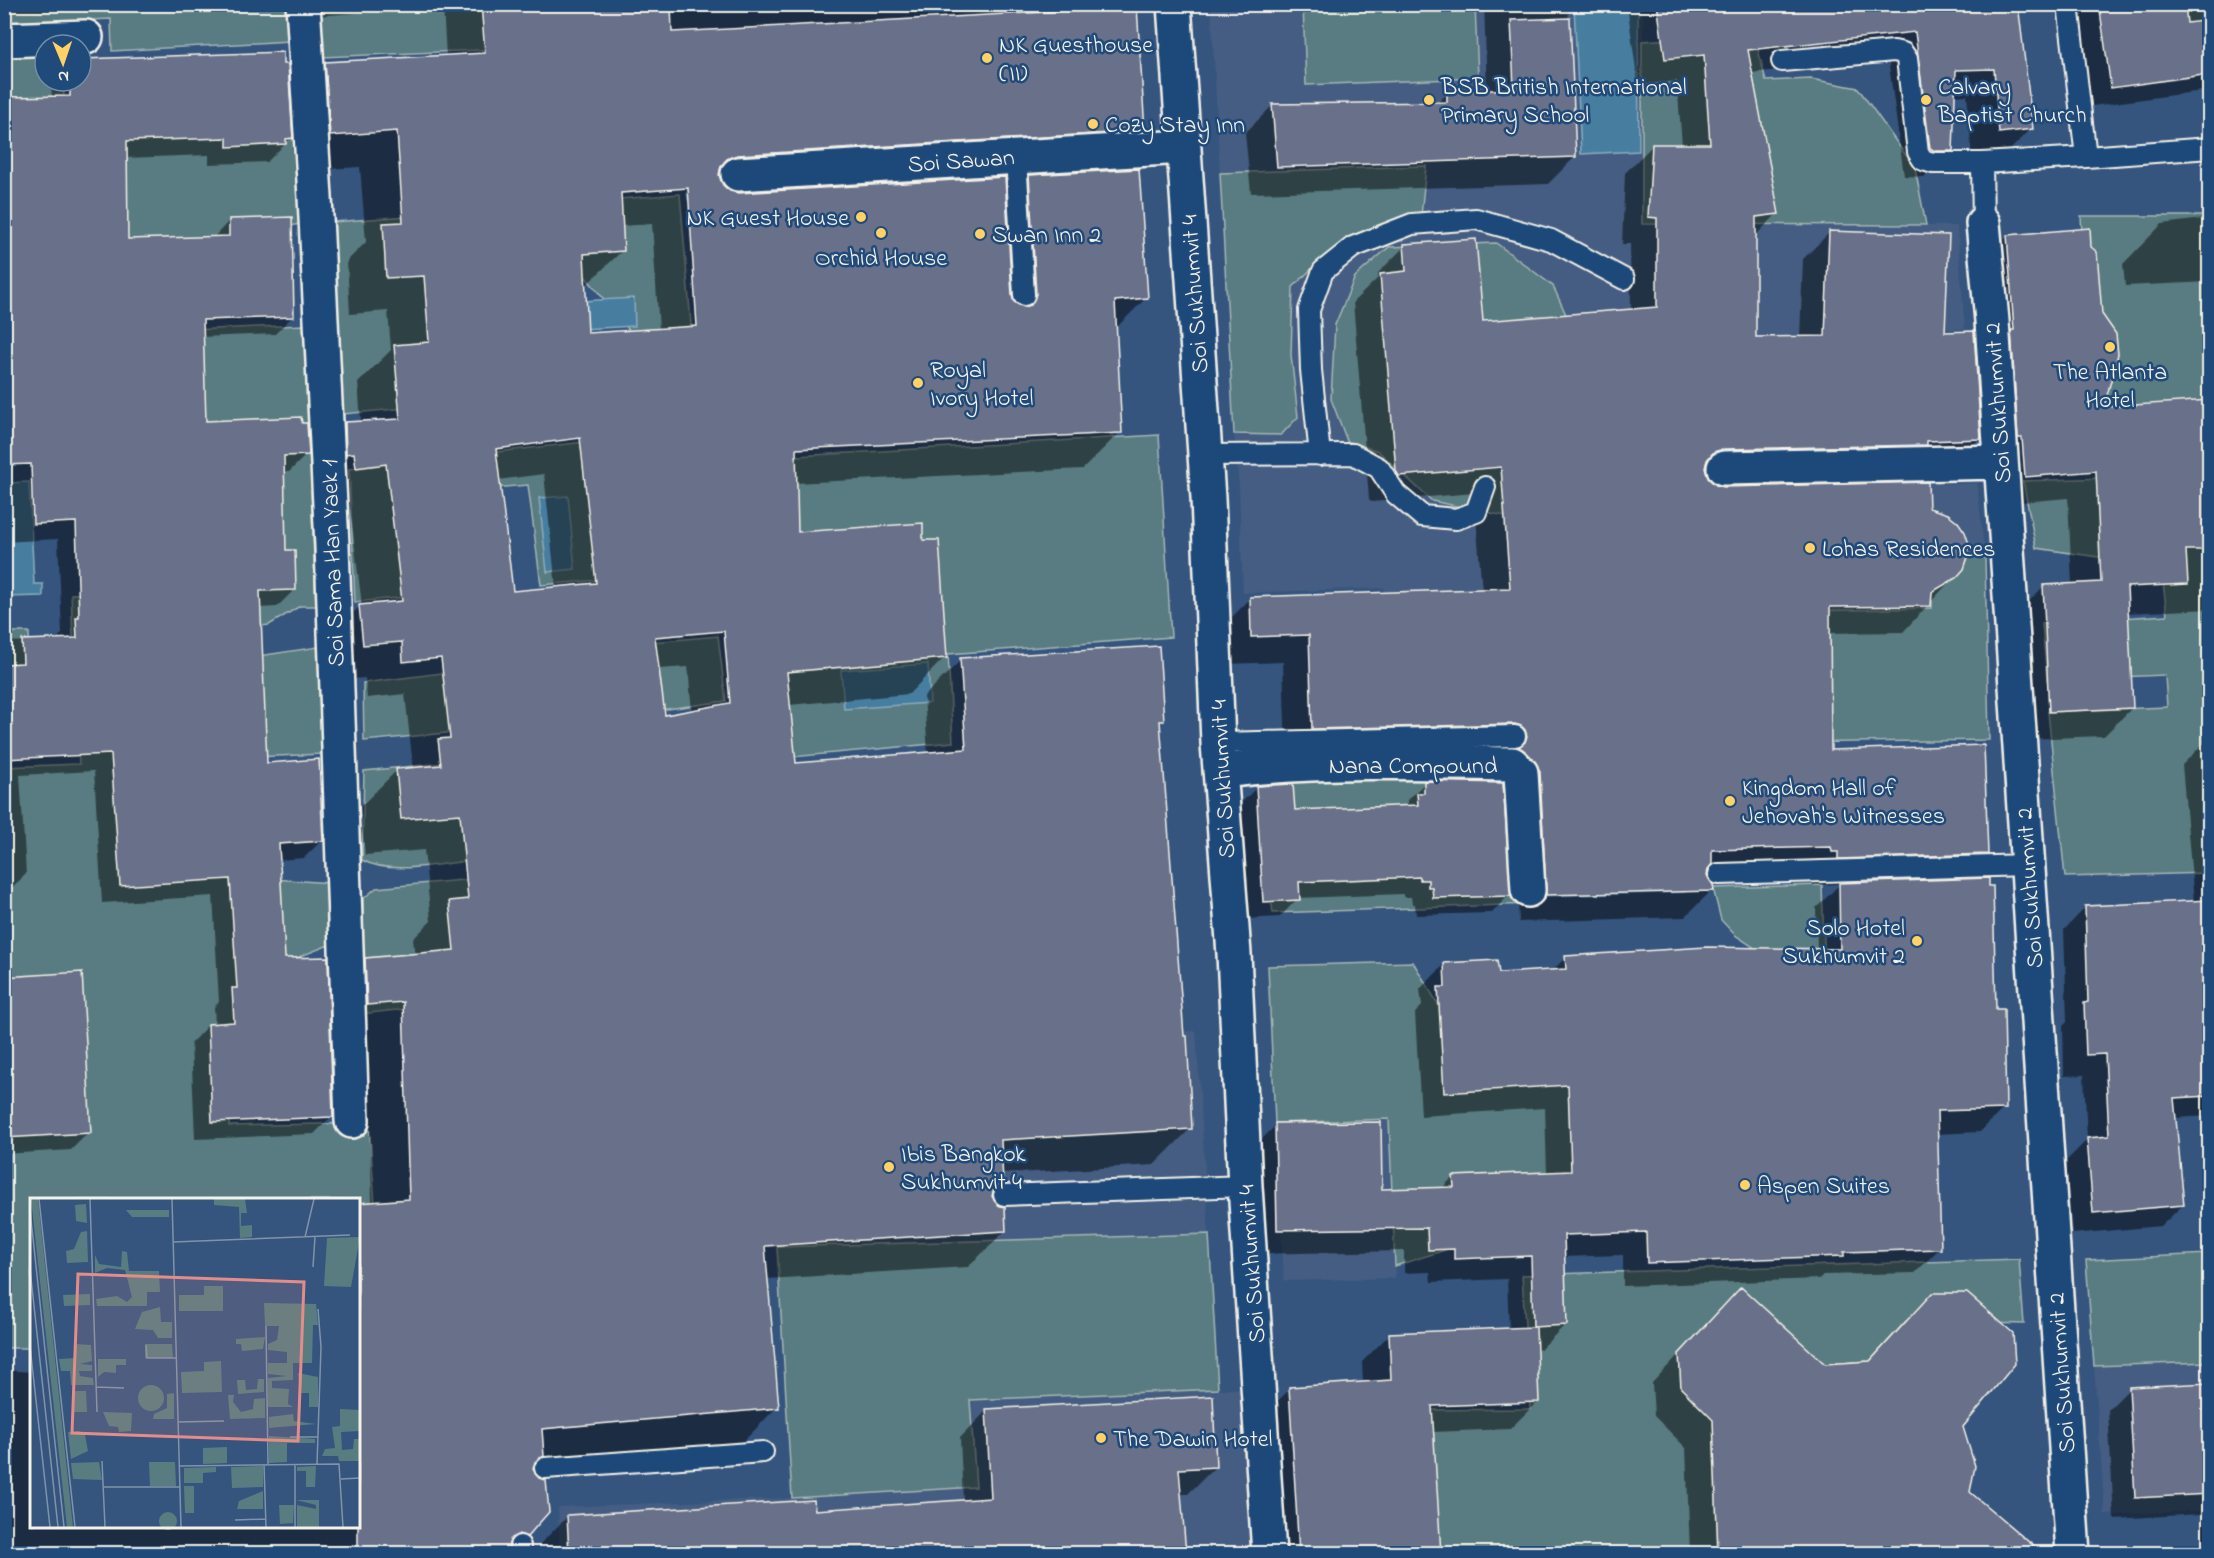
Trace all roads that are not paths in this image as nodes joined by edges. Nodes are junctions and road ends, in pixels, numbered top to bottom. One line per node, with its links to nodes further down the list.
1 (303, 4): 26 (street, Soi Sama Han Yaek 1)
2 (1174, 4): 7 (street, Soi Sukhumvit 4)
3 (2068, 4): 10 (lane)
4 (33, 39): 5 (street)
5 (4, 40)
6 (1782, 61): 11 (lane)
7 (1184, 147): 9 (street, Soi Sawan); 16 (street, Soi Sukhumvit 4)
8 (2210, 148): 10 (lane)
9 (1016, 157): 12 (street, Soi Sawan); 15 (lane)
10 (2086, 157): 11 (lane)
11 (1982, 162): 13 (lane)
12 (738, 174)
13 (1983, 223): 18 (street, Soi Sukhumvit 2)
14 (1624, 279): 17 (lane)
15 (1024, 295)
16 (1205, 455): 17 (lane); 22 (street, Soi Sukhumvit 4)
17 (1320, 455): 20 (lane)
18 (2001, 462): 19 (street); 23 (street, Soi Sukhumvit 2)
19 (1724, 468)
20 (1485, 487)
21 (1515, 736): 22 (lane)
22 (1219, 757): 25 (street, Nana Compound); 27 (street, Soi Sukhumvit 4)
23 (2028, 865): 24 (lane); 32 (street, Soi Sukhumvit 2)
24 (1719, 874)
25 (1528, 890)
26 (352, 1121)
27 (1245, 1186): 28 (lane); 31 (street, Soi Sukhumvit 4)
28 (1004, 1195)
29 (763, 1452): 30 (lane)
30 (545, 1468)
31 (1269, 1554)
32 (2073, 1554)

